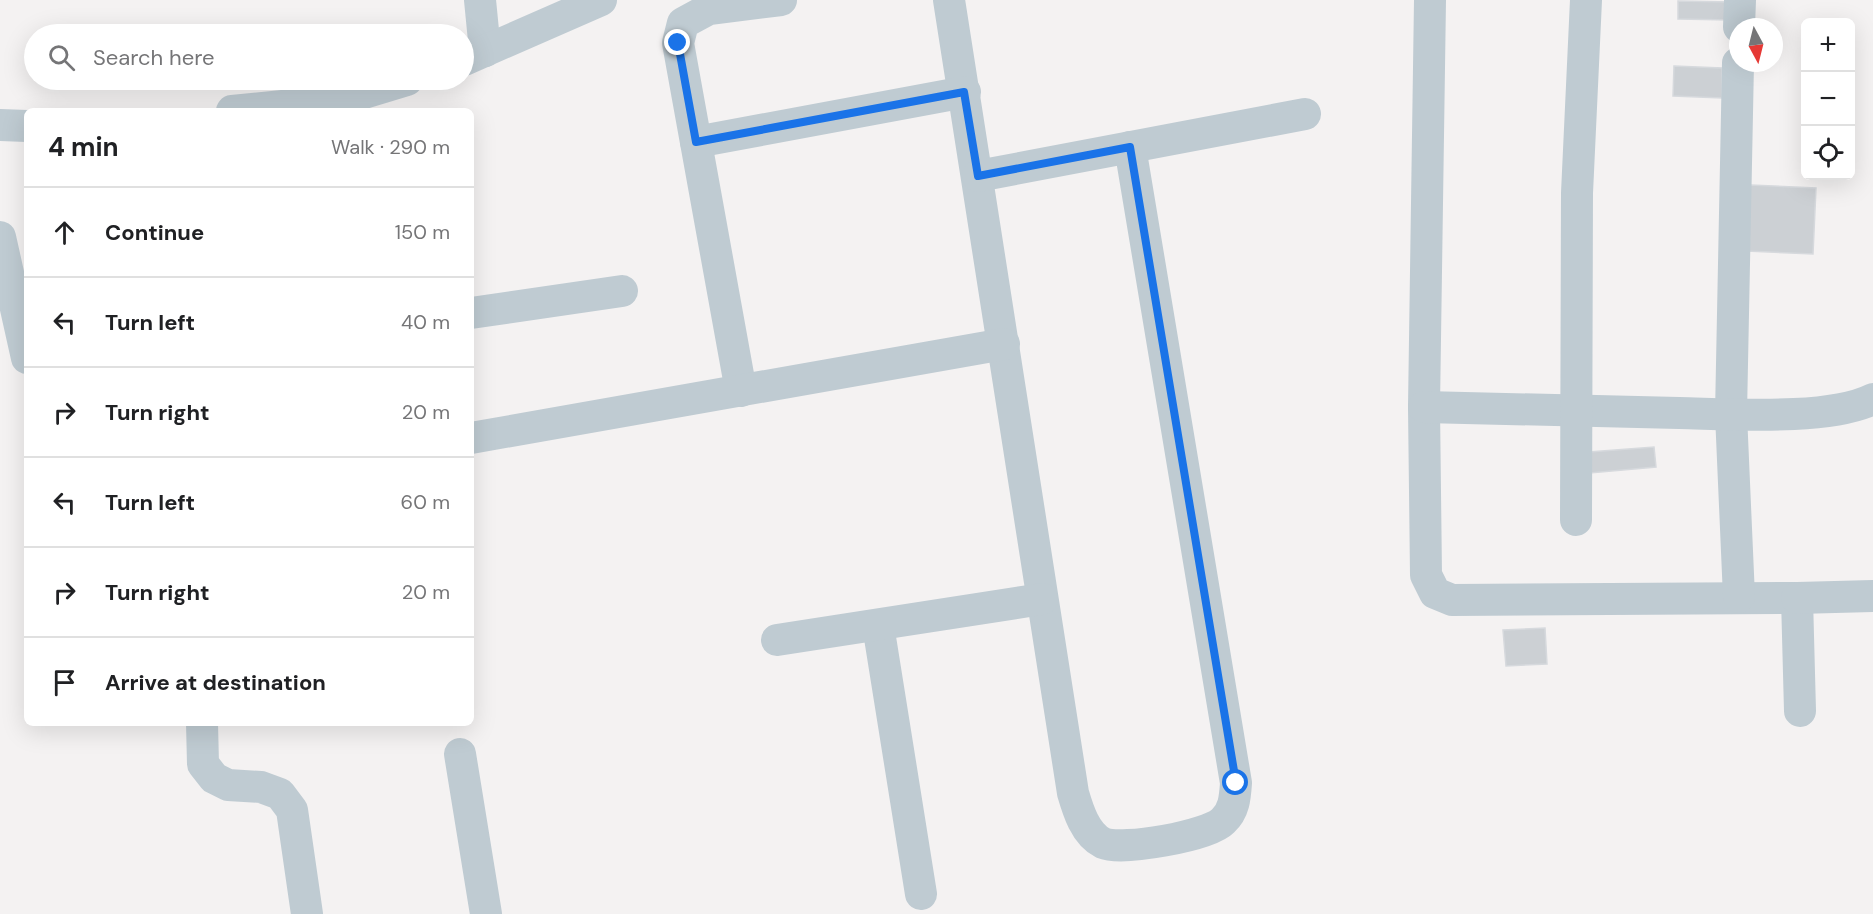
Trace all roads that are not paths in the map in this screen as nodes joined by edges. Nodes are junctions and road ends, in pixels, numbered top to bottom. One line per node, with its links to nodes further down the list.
1 (480, 0): 9 (street)
2 (602, 0): 9 (street)
3 (781, 0): 17 (street)
4 (949, 0): 12 (street)
5 (1430, 0): 28 (street)
6 (1586, 0): 29 (street)
7 (1740, 0): 8 (street)
8 (1739, 18)
9 (474, 56)
10 (1738, 72): 30 (street)
11 (374, 90): 13 (street)
12 (964, 92): 17 (street); 19 (street)
13 (262, 108)
14 (1305, 114): 18 (street)
15 (0, 125): 16 (street)
16 (24, 126)
17 (696, 142): 26 (street)
18 (1130, 147): 19 (street); 36 (street)
19 (978, 176): 24 (street)
20 (0, 237): 21 (street)
21 (4, 274): 25 (street)
22 (622, 291): 23 (street)
23 (474, 313)
24 (1004, 344): 26 (street); 36 (street)
25 (24, 347)
26 (741, 391): 31 (street)
27 (1873, 399): 30 (street)
28 (1424, 407): 29 (street); 34 (street)
29 (1576, 411): 30 (street); 32 (street)
30 (1731, 414): 34 (street)
31 (474, 437)
32 (1576, 520)
33 (1873, 596): 35 (street)
34 (1739, 597): 35 (street)
35 (1797, 598): 39 (street)
36 (1042, 599): 37 (street)
37 (878, 625): 38 (street); 42 (street)
38 (777, 640)
39 (1800, 711)
40 (202, 726): 43 (street)
41 (460, 754): 44 (street)
42 (921, 894)
43 (308, 914)
44 (486, 914)

